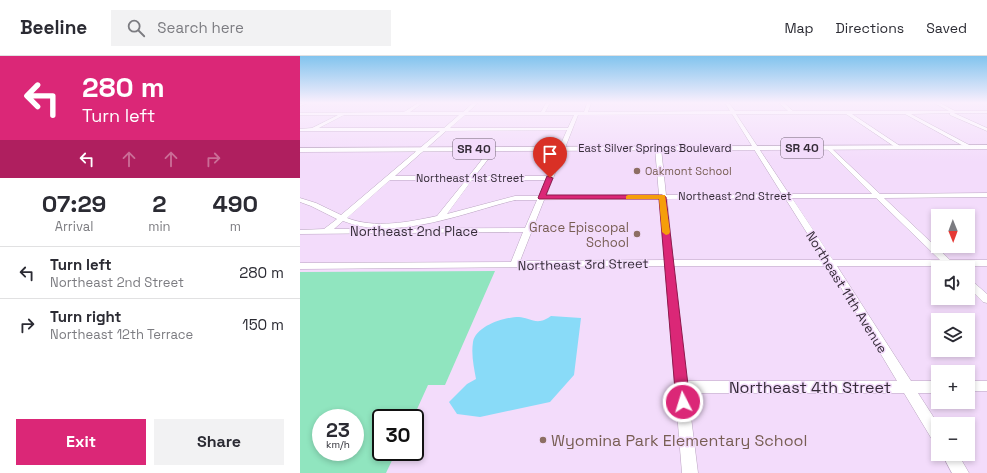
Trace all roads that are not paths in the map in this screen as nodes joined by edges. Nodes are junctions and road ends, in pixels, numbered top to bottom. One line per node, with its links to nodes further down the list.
1 (327, 122): 11 (street)
2 (454, 122): 8 (street)
3 (573, 122): 9 (street)
4 (739, 122): 18 (street, Northeast 11th Avenue)
5 (862, 122): 14 (street)
6 (924, 122): 15 (street)
7 (971, 122): 12 (street)
8 (446, 129): 9 (street); 11 (street); 20 (street)
9 (570, 129): 22 (street)
10 (300, 130): 11 (street)
11 (312, 130): 13 (street)
12 (987, 130)
13 (300, 136)
14 (898, 147): 15 (main road, East Silver Springs Boulevard / SR 40); 19 (main road, East Silver Springs Boulevard / SR 40)
15 (969, 147): 16 (main road, East Silver Springs Boulevard / SR 40)
16 (987, 147)
17 (658, 148): 18 (main road, East Silver Springs Boulevard / SR 40); 22 (main road, East Silver Springs Boulevard / SR 40); 30 (street)
18 (756, 148): 19 (main road, East Silver Springs Boulevard / SR 40); 28 (street, Northeast 11th Avenue)
19 (829, 148): 29 (street)
20 (424, 149): 21 (main road, East Silver Springs Boulevard / SR 40); 23 (main road, East Silver Springs Boulevard / SR 40); 24 (street)
21 (493, 149): 22 (main road, East Silver Springs Boulevard / SR 40); 25 (street)
22 (563, 149): 26 (street)
23 (300, 150)
24 (390, 178): 25 (street, Northeast 1st Street); 33 (street)
25 (470, 178): 26 (street, Northeast 1st Street); 34 (street)
26 (550, 178): 31 (street)
27 (987, 195): 29 (street, Northeast 2nd Street)
28 (786, 196): 29 (street, Northeast 2nd Street); 30 (street, Northeast 2nd Street); 43 (street, Northeast 11th Avenue)
29 (878, 196): 40 (street)
30 (662, 197): 31 (street, Northeast 2nd Street); 41 (street)
31 (542, 198): 34 (street, Northeast 2nd Street); 36 (street)
32 (300, 200): 33 (street, Northeast 2nd Street)
33 (341, 218): 35 (street, Northeast 2nd Street); 38 (street)
34 (440, 219): 35 (street, Northeast 2nd Street); 39 (street)
35 (382, 229): 38 (street, Northeast 2nd Place); 39 (street, Northeast 2nd Place)
36 (529, 230): 39 (street, Northeast 2nd Place); 45 (street)
37 (300, 232): 38 (street, Northeast 2nd Place)
38 (326, 232)
39 (430, 232)
40 (946, 261)
41 (669, 263): 43 (street, Northeast 3rd Street); 45 (street, Northeast 3rd Street); 52 (street)
42 (987, 263): 44 (street, Northeast 3rd Street)
43 (831, 264): 47 (street, Northeast 3rd Street); 53 (street, Northeast 11th Avenue)
44 (975, 264)
45 (514, 265): 46 (street, Northeast 3rd Street)
46 (300, 266)
47 (931, 266)
48 (975, 289): 49 (street)
49 (987, 300)
50 (975, 386): 51 (street)
51 (987, 386)
52 (682, 387): 53 (street, Northeast 4th Street); 57 (street)
53 (907, 387): 54 (street, Northeast 4th Street); 55 (street, Northeast 11th Avenue)
54 (931, 387)
55 (931, 425)
56 (953, 461): 58 (street)
57 (690, 473)
58 (961, 473)

